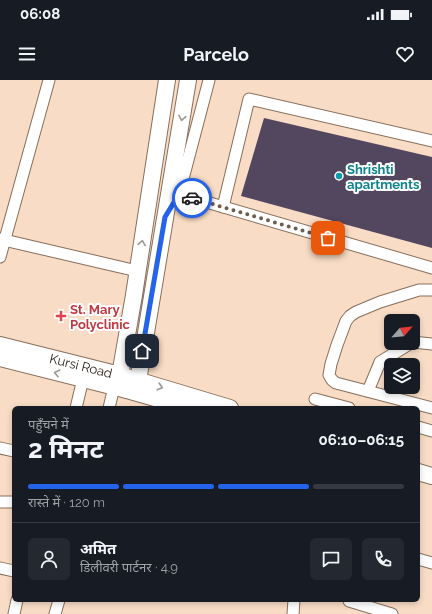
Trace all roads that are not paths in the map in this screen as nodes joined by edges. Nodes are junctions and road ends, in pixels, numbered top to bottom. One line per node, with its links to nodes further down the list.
1 (167, 80): 12 (street, one-way to 1)
2 (188, 80): 8 (street, one-way to 8)
3 (209, 80): 6 (street)
4 (47, 81): 9 (street)
5 (432, 142): 7 (street)
6 (179, 194): 7 (street); 8 (street)
7 (223, 207): 11 (street)
8 (165, 217): 20 (street)
9 (2, 239): 10 (street); 12 (street)
10 (0, 257)
11 (432, 268)
12 (138, 270): 20 (street)
13 (432, 290): 21 (street)
14 (420, 343): 15 (street)
15 (432, 344)
16 (0, 345): 20 (street, Kursi Road)
17 (399, 350): 21 (street)
18 (0, 358): 19 (street, Kursi Road, one-way to 18)
19 (83, 379): 20 (street, Kursi Road); 23 (street)
20 (125, 383): 24 (street); 25 (street, Kursi Road); 26 (street, Kursi Road, one-way to 26)
21 (368, 391): 28 (street)
22 (316, 399): 27 (street)
23 (76, 406)
24 (110, 406)
25 (185, 406)
26 (222, 406)
27 (341, 406)
28 (415, 406)
29 (420, 407): 30 (street)
30 (432, 408)
31 (420, 428): 32 (street)
32 (432, 431)
33 (0, 448): 34 (street)
34 (12, 451)
35 (420, 462): 36 (street)
36 (432, 465)
37 (420, 473): 38 (street)
38 (432, 476)
39 (0, 502): 40 (street)
40 (12, 502)
41 (420, 560): 42 (street)
42 (432, 563)
43 (0, 568): 44 (street)
44 (12, 571)
45 (17, 602): 49 (street)
46 (58, 602): 50 (street)
47 (294, 602): 51 (street)
48 (353, 602): 52 (street)
49 (14, 614)
50 (55, 614)
51 (293, 614)
52 (392, 614)

